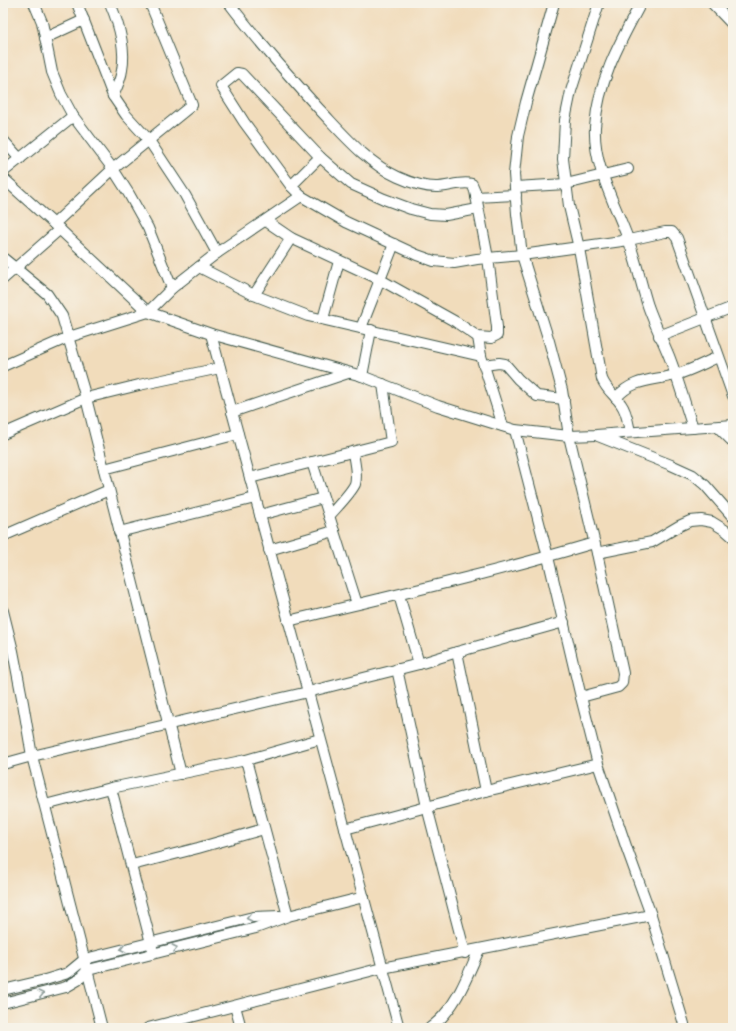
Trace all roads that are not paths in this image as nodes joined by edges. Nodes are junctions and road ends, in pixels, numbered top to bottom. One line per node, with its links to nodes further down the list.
1 (34, 3): 12 (street)
2 (77, 3): 10 (street)
3 (110, 3): 13 (street)
4 (150, 3): 15 (street)
5 (229, 3): 28 (street)
6 (554, 3): 26 (street)
7 (599, 3): 24 (street)
8 (641, 3): 22 (street)
9 (712, 3): 11 (street)
10 (84, 20): 12 (street); 13 (street)
11 (733, 25)
12 (45, 38): 14 (street)
13 (113, 96): 15 (street)
14 (73, 116): 18 (street); 19 (street)
15 (148, 139): 19 (street); 36 (street)
16 (3, 140): 18 (street)
17 (320, 157): 25 (street); 25 (street); 29 (street)
18 (20, 159): 21 (street)
19 (113, 169): 31 (street); 45 (street)
20 (628, 169): 22 (street)
21 (3, 172)
22 (603, 175): 24 (street); 33 (street)
23 (3, 178): 31 (street)
24 (566, 184): 26 (street); 35 (street)
25 (291, 186): 27 (street)
26 (515, 191): 28 (street); 37 (street)
27 (301, 196): 30 (street); 34 (street)
28 (476, 197): 29 (street)
29 (478, 209): 39 (street)
30 (266, 221): 32 (street); 36 (street)
31 (57, 226): 42 (street); 48 (street)
32 (291, 238): 40 (street); 46 (street)
33 (629, 240): 35 (street); 49 (street); 54 (street)
34 (394, 244): 39 (street); 44 (street)
35 (579, 248): 37 (street); 66 (street)
36 (217, 253): 41 (street)
37 (522, 255): 39 (street); 67 (street)
38 (3, 258): 42 (street)
39 (488, 258): 55 (street)
40 (339, 261): 44 (street); 50 (street)
41 (198, 267): 45 (street); 46 (street)
42 (15, 268): 43 (street); 53 (street)
43 (3, 279)
44 (379, 279): 51 (street); 55 (street)
45 (172, 288): 48 (street)
46 (254, 295): 50 (street)
47 (733, 307): 49 (street)
48 (148, 312): 52 (street); 53 (street)
49 (705, 318): 54 (street); 56 (street)
50 (323, 319): 51 (street)
51 (366, 329): 57 (street); 62 (street)
52 (211, 334): 59 (street); 60 (street)
53 (69, 336): 58 (street); 65 (street)
54 (659, 336): 61 (street)
55 (478, 337): 57 (street)
56 (718, 357): 61 (street); 64 (street)
57 (482, 361): 67 (street); 70 (street)
58 (3, 366)
59 (220, 368): 65 (street); 68 (street)
60 (348, 373): 62 (street); 68 (street)
61 (676, 375): 66 (street); 72 (street)
62 (362, 376): 63 (street)
63 (383, 384): 70 (street); 80 (street)
64 (733, 396)
65 (86, 398): 75 (street); 82 (street)
66 (616, 398): 74 (street)
67 (564, 399): 77 (street)
68 (232, 412): 76 (street)
69 (733, 425): 71 (street)
70 (503, 426): 73 (street)
71 (718, 427): 72 (street); 79 (street)
72 (693, 428): 74 (street)
73 (515, 430): 77 (street); 96 (street)
74 (630, 432): 78 (street)
75 (3, 434)
76 (238, 434): 82 (street); 83 (street)
77 (569, 436): 78 (street); 94 (street)
78 (596, 436): 89 (street)
79 (733, 442)
80 (353, 452): 81 (street); 88 (street)
81 (312, 462): 83 (street); 86 (street)
82 (104, 469): 84 (street)
83 (250, 478): 85 (street)
84 (109, 490): 91 (street); 92 (street)
85 (255, 498): 87 (street); 91 (street)
86 (323, 498): 87 (street); 88 (street)
87 (260, 515): 95 (street)
88 (329, 516): 90 (street)
89 (733, 517)
90 (334, 531): 95 (street); 98 (street)
91 (119, 532): 107 (street)
92 (3, 536)
93 (733, 537): 94 (street)
94 (596, 548): 96 (street); 106 (street)
95 (269, 550): 100 (street)
96 (548, 556): 97 (street); 101 (street)
97 (399, 595): 98 (street); 103 (street)
98 (357, 604): 100 (street)
99 (3, 611): 109 (street)
100 (288, 621): 105 (street)
101 (564, 622): 102 (street); 106 (street)
102 (456, 652): 103 (street); 115 (street)
103 (419, 664): 104 (street)
104 (397, 669): 105 (street); 117 (street)
105 (308, 692): 107 (street); 108 (street)
106 (581, 697): 112 (street)
107 (168, 725): 109 (street); 113 (street)
108 (320, 739): 110 (street); 118 (street)
109 (32, 756): 111 (street); 116 (street)
110 (246, 760): 113 (street); 119 (street)
111 (3, 764)
112 (598, 764): 115 (street); 122 (street)
113 (181, 774): 114 (street)
114 (111, 788): 116 (street); 120 (street)
115 (486, 791): 117 (street)
116 (45, 805): 128 (street)
117 (428, 807): 118 (street); 127 (street)
118 (345, 829): 121 (street)
119 (264, 830): 120 (street); 123 (street)
120 (132, 865): 124 (street)
121 (364, 897): 123 (street); 129 (street)
122 (651, 915): 125 (street); 134 (street)
123 (288, 916): 124 (street, one-way to 124); 126 (street, one-way to 123)
124 (151, 942): 126 (street); 128 (street, one-way to 128)
125 (479, 950): 127 (street); 139 (street)
126 (154, 953): 130 (street)
127 (464, 953): 129 (street)
128 (85, 959): 130 (street); 131 (street)
129 (382, 968): 133 (street); 138 (street)
130 (88, 970): 132 (street, one-way to 130); 135 (street)
131 (3, 990)
132 (3, 1003)
133 (235, 1006): 136 (street); 137 (street)
134 (684, 1024)
135 (102, 1028)
136 (148, 1028)
137 (241, 1028)
138 (399, 1028)
139 (430, 1028)

